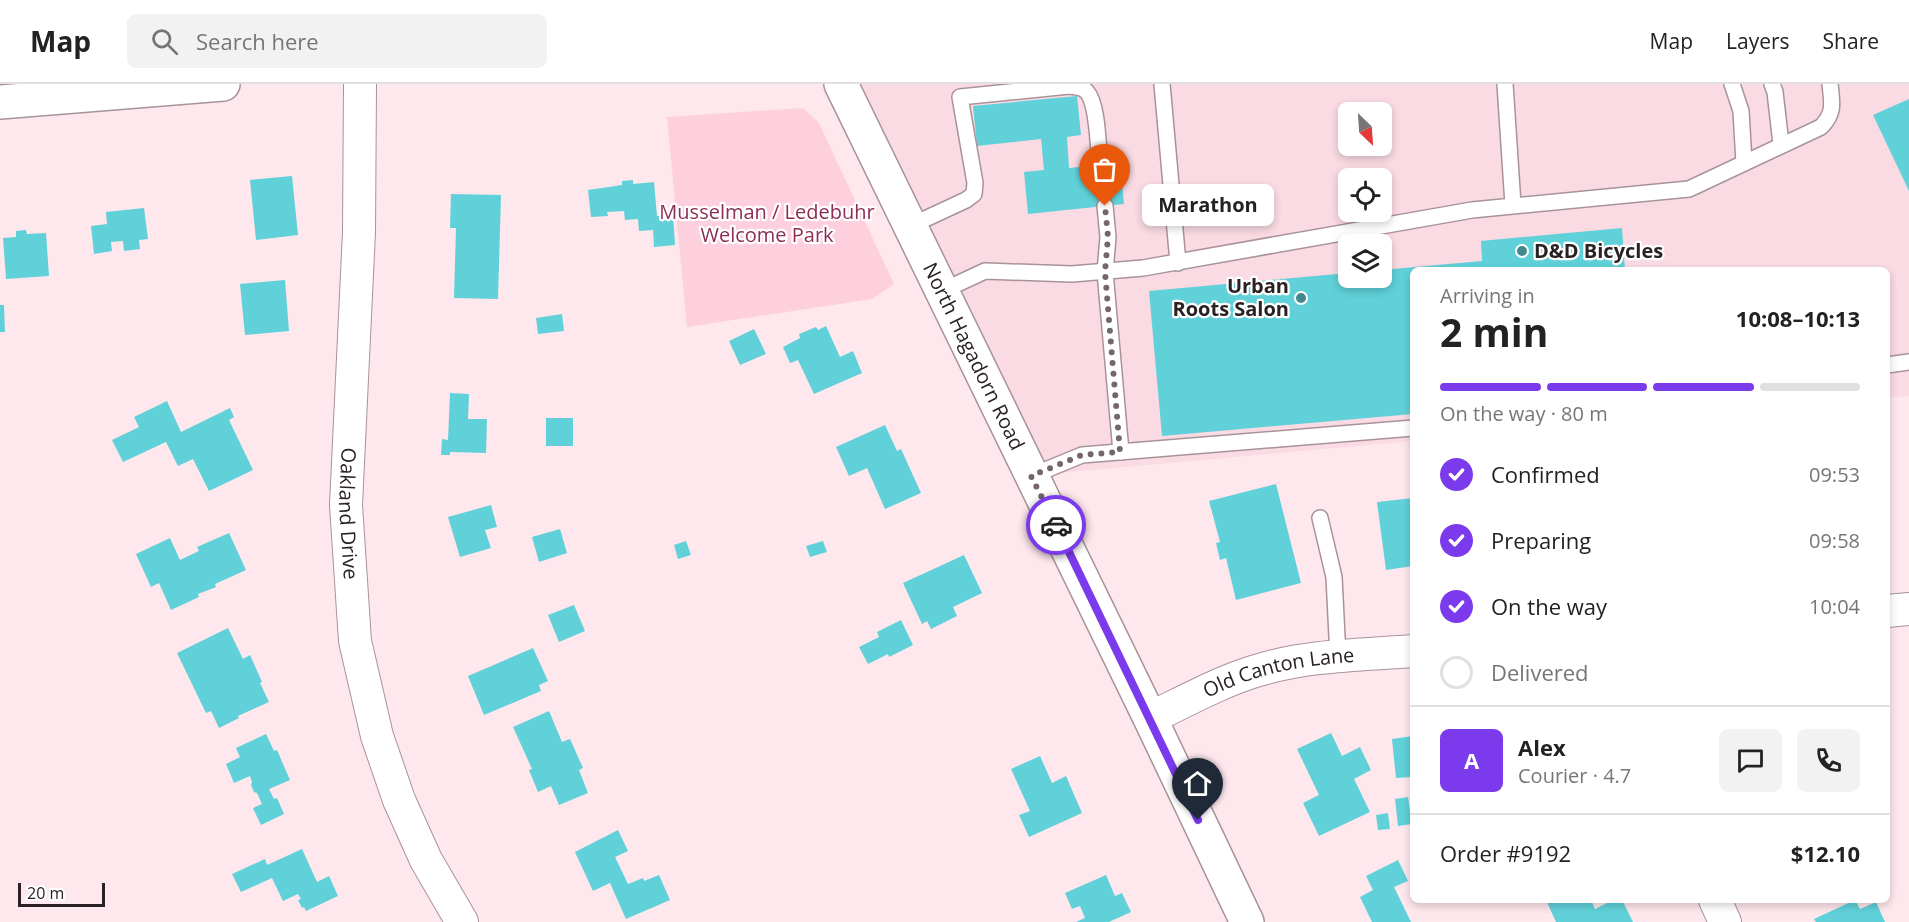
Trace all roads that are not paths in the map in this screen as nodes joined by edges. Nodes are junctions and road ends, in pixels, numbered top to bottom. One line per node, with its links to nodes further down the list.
1 (223, 84): 10 (street)
2 (360, 84): 34 (street, Oakland Drive)
3 (841, 84): 18 (street, North Hagadorn Road)
4 (1162, 84): 19 (lane)
5 (1506, 84): 16 (lane)
6 (1732, 84): 14 (lane)
7 (1772, 84): 13 (lane)
8 (1830, 84): 13 (lane)
9 (1069, 85): 11 (lane); 15 (lane)
10 (154, 87): 12 (street)
11 (959, 91): 18 (lane)
12 (0, 102)
13 (1781, 144): 14 (lane)
14 (1744, 163): 16 (lane)
15 (1100, 165)
16 (1513, 205): 19 (lane)
17 (1105, 206): 20 (lane)
18 (910, 226): 21 (street, North Hagadorn Road)
19 (1178, 263): 20 (lane)
20 (1105, 272): 21 (lane); 25 (lane)
21 (942, 291): 26 (street, North Hagadorn Road)
22 (1909, 362): 23 (lane)
23 (1890, 365)
24 (1410, 428): 25 (lane)
25 (1120, 452): 26 (lane)
26 (1031, 476): 32 (street, North Hagadorn Road)
27 (1320, 518): 31 (lane)
28 (1909, 609): 29 (street)
29 (1890, 611)
30 (1410, 651): 31 (street, Old Canton Lane)
31 (1338, 657): 32 (street, Old Canton Lane)
32 (1150, 718): 35 (street, North Hagadorn Road)
33 (1716, 903): 36 (street)
34 (462, 922)
35 (1247, 922)
36 (1725, 922)

